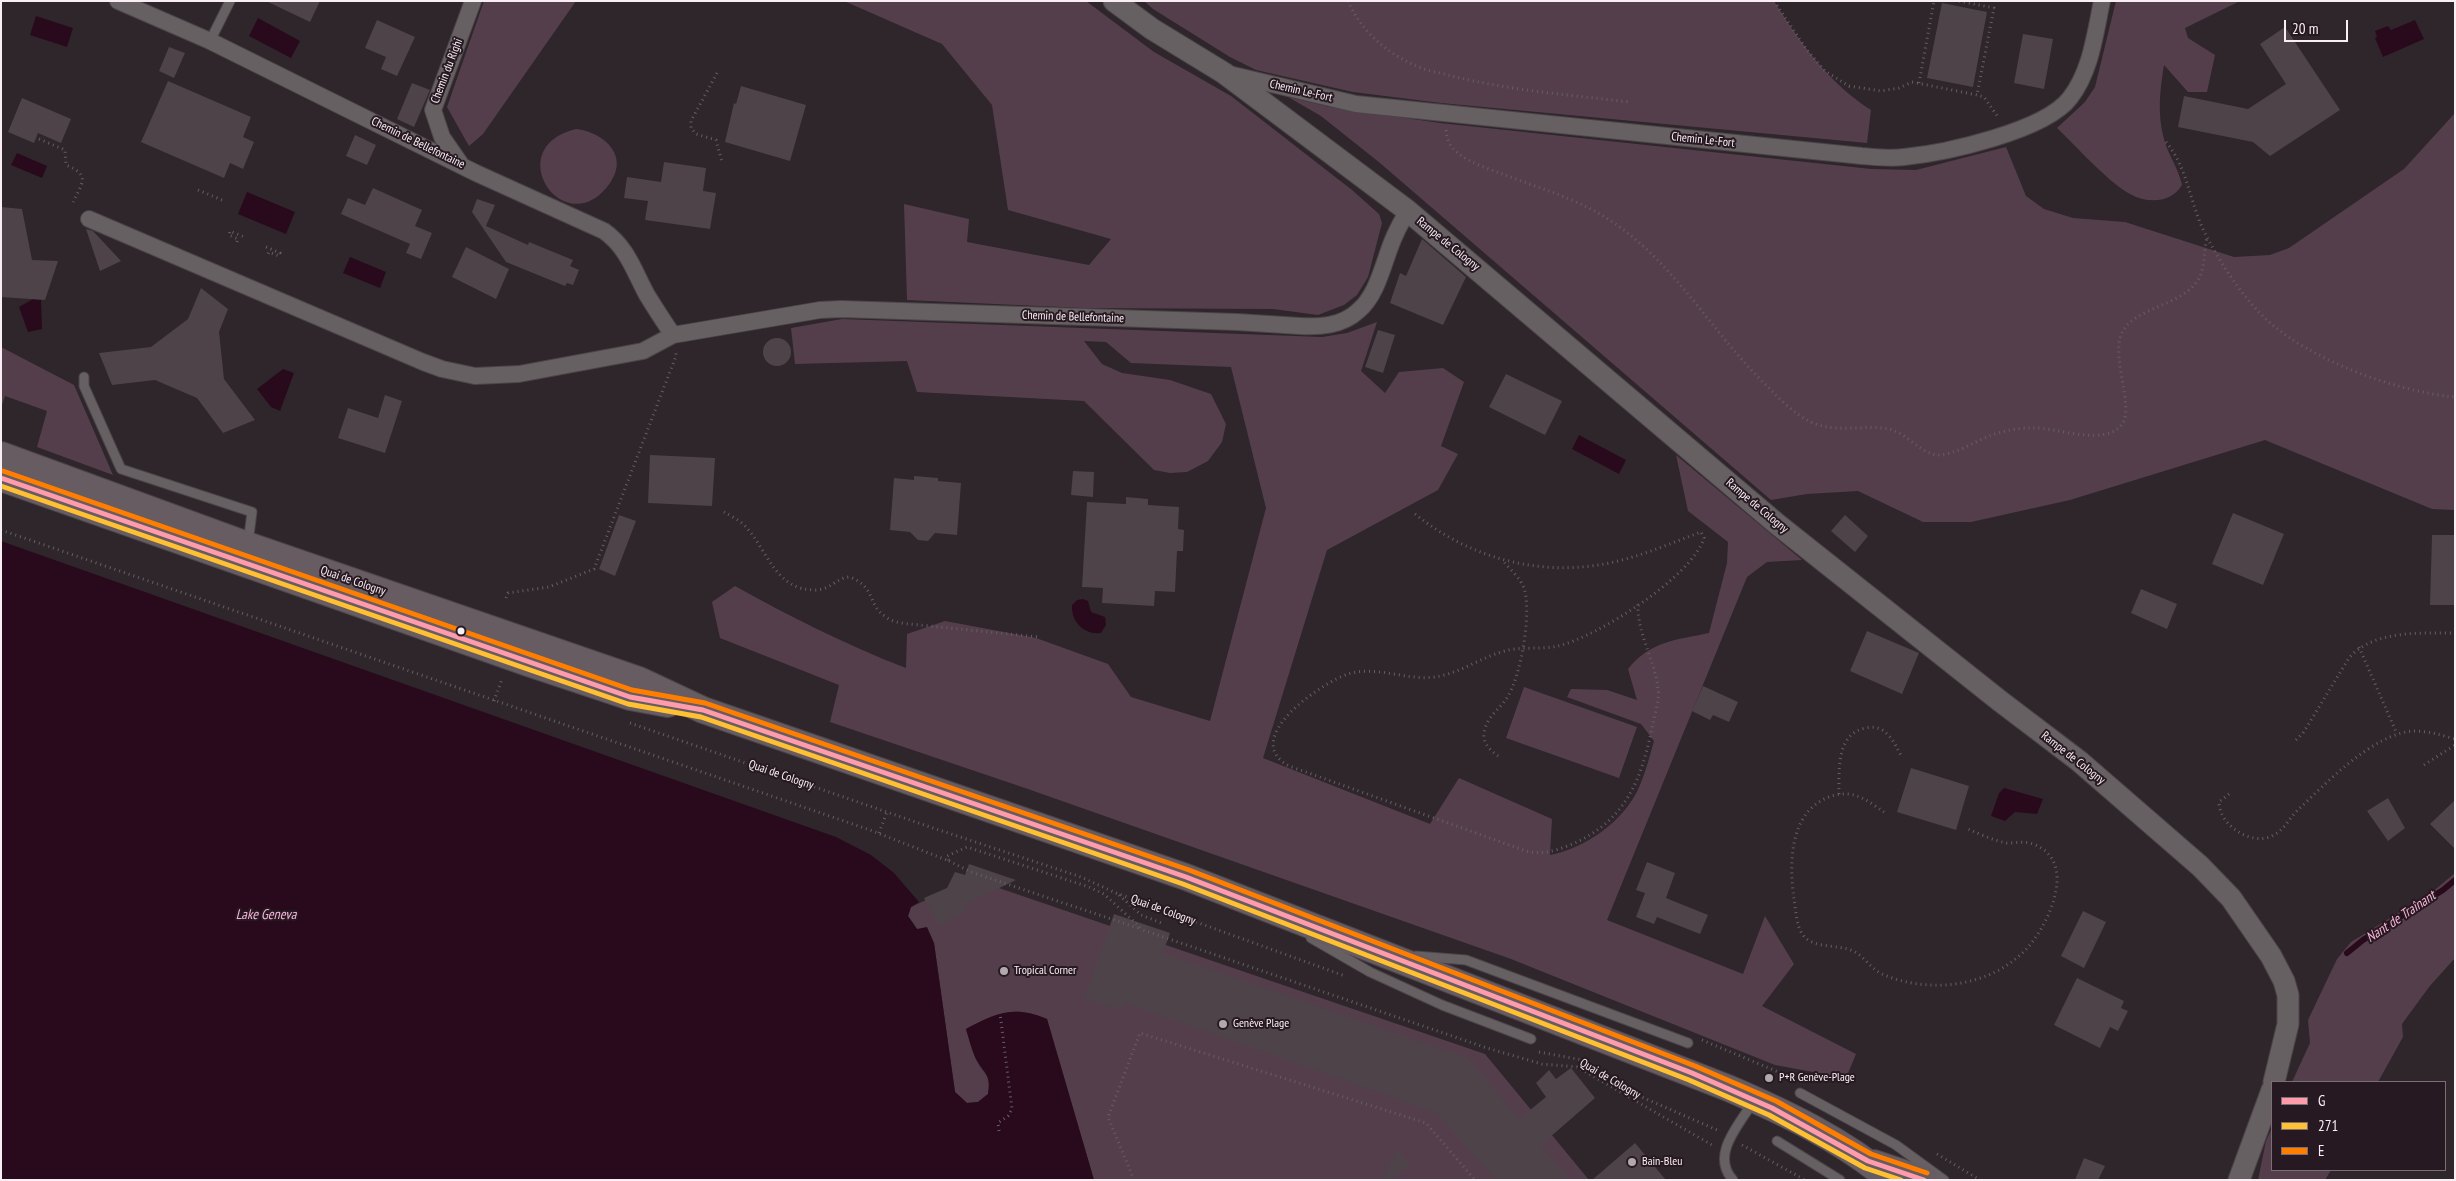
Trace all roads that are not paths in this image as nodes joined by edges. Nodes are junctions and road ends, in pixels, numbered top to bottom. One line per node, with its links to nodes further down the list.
1 (118, 1): 6 (street, Chemin de Bellefontaine)
2 (230, 1): 6 (lane)
3 (474, 1): 8 (street, Chemin du Righi)
4 (1114, 1): 7 (street, Rampe de Cologny)
5 (2102, 1): 7 (street, Chemin Le-Fort)
6 (210, 41): 8 (street, Chemin de Bellefontaine)
7 (1224, 73): 9 (street, Rampe de Cologny)
8 (461, 165): 11 (street, Chemin de Bellefontaine)
9 (1408, 210): 11 (street, Chemin de Bellefontaine); 21 (street, Rampe de Cologny)
10 (89, 220): 11 (street, Chemin de Bellefontaine)
11 (673, 335)
12 (84, 377): 15 (lane)
13 (1, 455): 15 (main road, Quai de Cologny)
14 (1, 478): 16 (main road, Quai de Cologny)
15 (248, 545): 16 (main road, Quai de Cologny)
16 (554, 661): 17 (main road, Quai de Cologny)
17 (1250, 902): 18 (main road, Quai de Cologny); 19 (lane)
18 (1382, 953): 20 (lane); 24 (main road, Quai de Cologny)
19 (1531, 1039)
20 (1688, 1043)
21 (2274, 1081)
22 (1800, 1093): 31 (lane)
23 (2271, 1093): 32 (street)
24 (1754, 1100): 26 (main road, Quai de Cologny); 27 (lane)
25 (1777, 1141): 28 (lane)
26 (1868, 1161): 29 (main road, Quai de Cologny); 30 (main road, Quai de Cologny)
27 (1733, 1180)
28 (1840, 1180)
29 (1890, 1180)
30 (1925, 1180)
31 (1944, 1180)
32 (2240, 1180)

